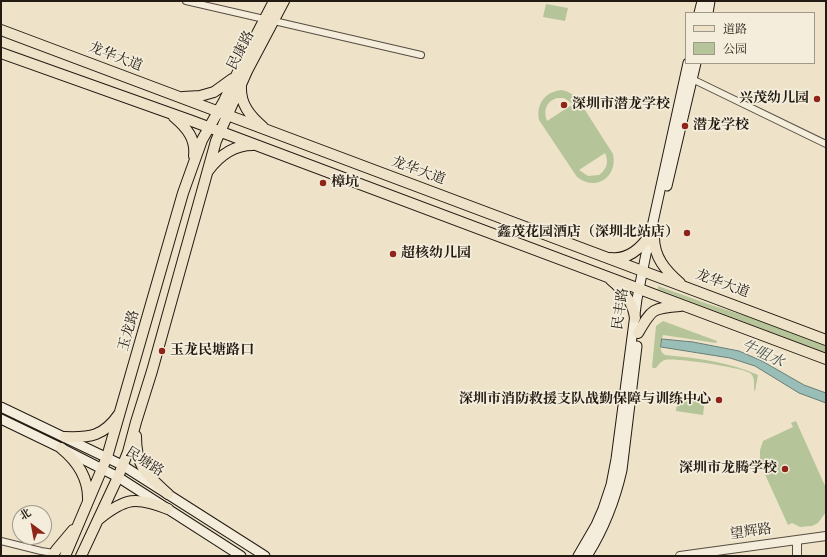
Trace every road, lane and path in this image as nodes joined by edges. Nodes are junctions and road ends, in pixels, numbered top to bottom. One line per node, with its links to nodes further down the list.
1 (186, 1): 8 (street)
2 (274, 1): 8 (main road, 民康路)
3 (284, 1): 8 (main road, 民康路)
4 (702, 1): 6 (main road)
5 (710, 1): 7 (main road)
6 (699, 12)
7 (708, 12)
8 (269, 20): 11 (street); 15 (main road, 民康路)
9 (1, 30): 16 (main road, 龙华大道)
10 (1, 53): 17 (main road)
11 (421, 55)
12 (688, 64): 28 (main road, 民丰路)
13 (696, 64): 14 (main road, 民丰路)
14 (692, 79): 22 (street); 28 (main road, 民丰路)
15 (238, 80): 16 (main road); 18 (main road, 民康路); 20 (main road)
16 (177, 96): 18 (main road, 龙华大道)
17 (168, 112): 19 (main road); 24 (main road)
18 (222, 114): 19 (main road, 玉龙路); 20 (main road, 龙华大道); 21 (main road)
19 (208, 127): 21 (main road); 24 (main road, 玉龙路)
20 (266, 130): 29 (main road, 龙华大道)
21 (219, 131): 23 (main road); 25 (main road)
22 (826, 144)
23 (255, 145): 25 (main road); 31 (main road)
24 (194, 161): 26 (main road, 玉龙路)
25 (206, 175): 27 (main road)
26 (183, 193): 27 (main road); 40 (main road, 玉龙路)
27 (199, 198): 42 (main road)
28 (652, 236): 29 (main road); 30 (main road, 民丰路); 32 (main road)
29 (607, 257): 30 (main road, 龙华大道)
30 (645, 272): 32 (main road, 龙华大道); 33 (main road, 民丰路)
31 (604, 276): 33 (main road); 35 (main road)
32 (686, 287): 37 (main road, 龙华大道)
33 (642, 290): 34 (main road); 35 (main road, 民丰路); 36 (main road, 民丰路)
34 (684, 306): 36 (main road); 38 (main road)
35 (635, 318): 69 (main road, 民丰路)
36 (638, 333): 70 (main road, 民丰路)
37 (826, 340)
38 (826, 359)
39 (1, 407): 43 (main road, 民塘路)
40 (122, 409): 44 (main road, 玉龙路); 47 (main road)
41 (1, 419): 46 (main road, 民塘路)
42 (136, 422): 45 (main road); 53 (main road)
43 (44, 428): 46 (street); 47 (main road, 民塘路)
44 (116, 429): 45 (main road); 49 (main road, 玉龙路)
45 (132, 435): 50 (main road)
46 (39, 437): 48 (main road, 民塘路)
47 (65, 437): 49 (main road, 民塘路)
48 (61, 448): 51 (main road, 民塘路); 54 (main road)
49 (107, 457): 50 (main road, 民塘路); 51 (main road, 玉龙路)
50 (122, 466): 52 (main road); 53 (main road, 民塘路)
51 (103, 469): 52 (main road, 民塘路); 54 (main road, 玉龙路)
52 (118, 477): 55 (main road); 56 (main road, 民塘路)
53 (168, 494): 68 (main road, 民塘路)
54 (88, 500): 55 (main road); 58 (main road, 玉龙路)
55 (105, 504): 57 (main road)
56 (168, 509): 57 (main road); 67 (main road, 民塘路)
57 (97, 520): 59 (main road)
58 (78, 523): 63 (main road); 64 (main road, 玉龙路)
59 (92, 532): 65 (main road); 66 (main road)
60 (826, 536): 61 (street, 望辉路)
61 (797, 540): 71 (street, 望辉路); 72 (street)
62 (1, 541): 63 (street)
63 (53, 554)
64 (65, 556)
65 (81, 556)
66 (86, 556)
67 (241, 556)
68 (265, 556)
69 (578, 556)
70 (587, 556)
71 (680, 556)
72 (797, 556)

